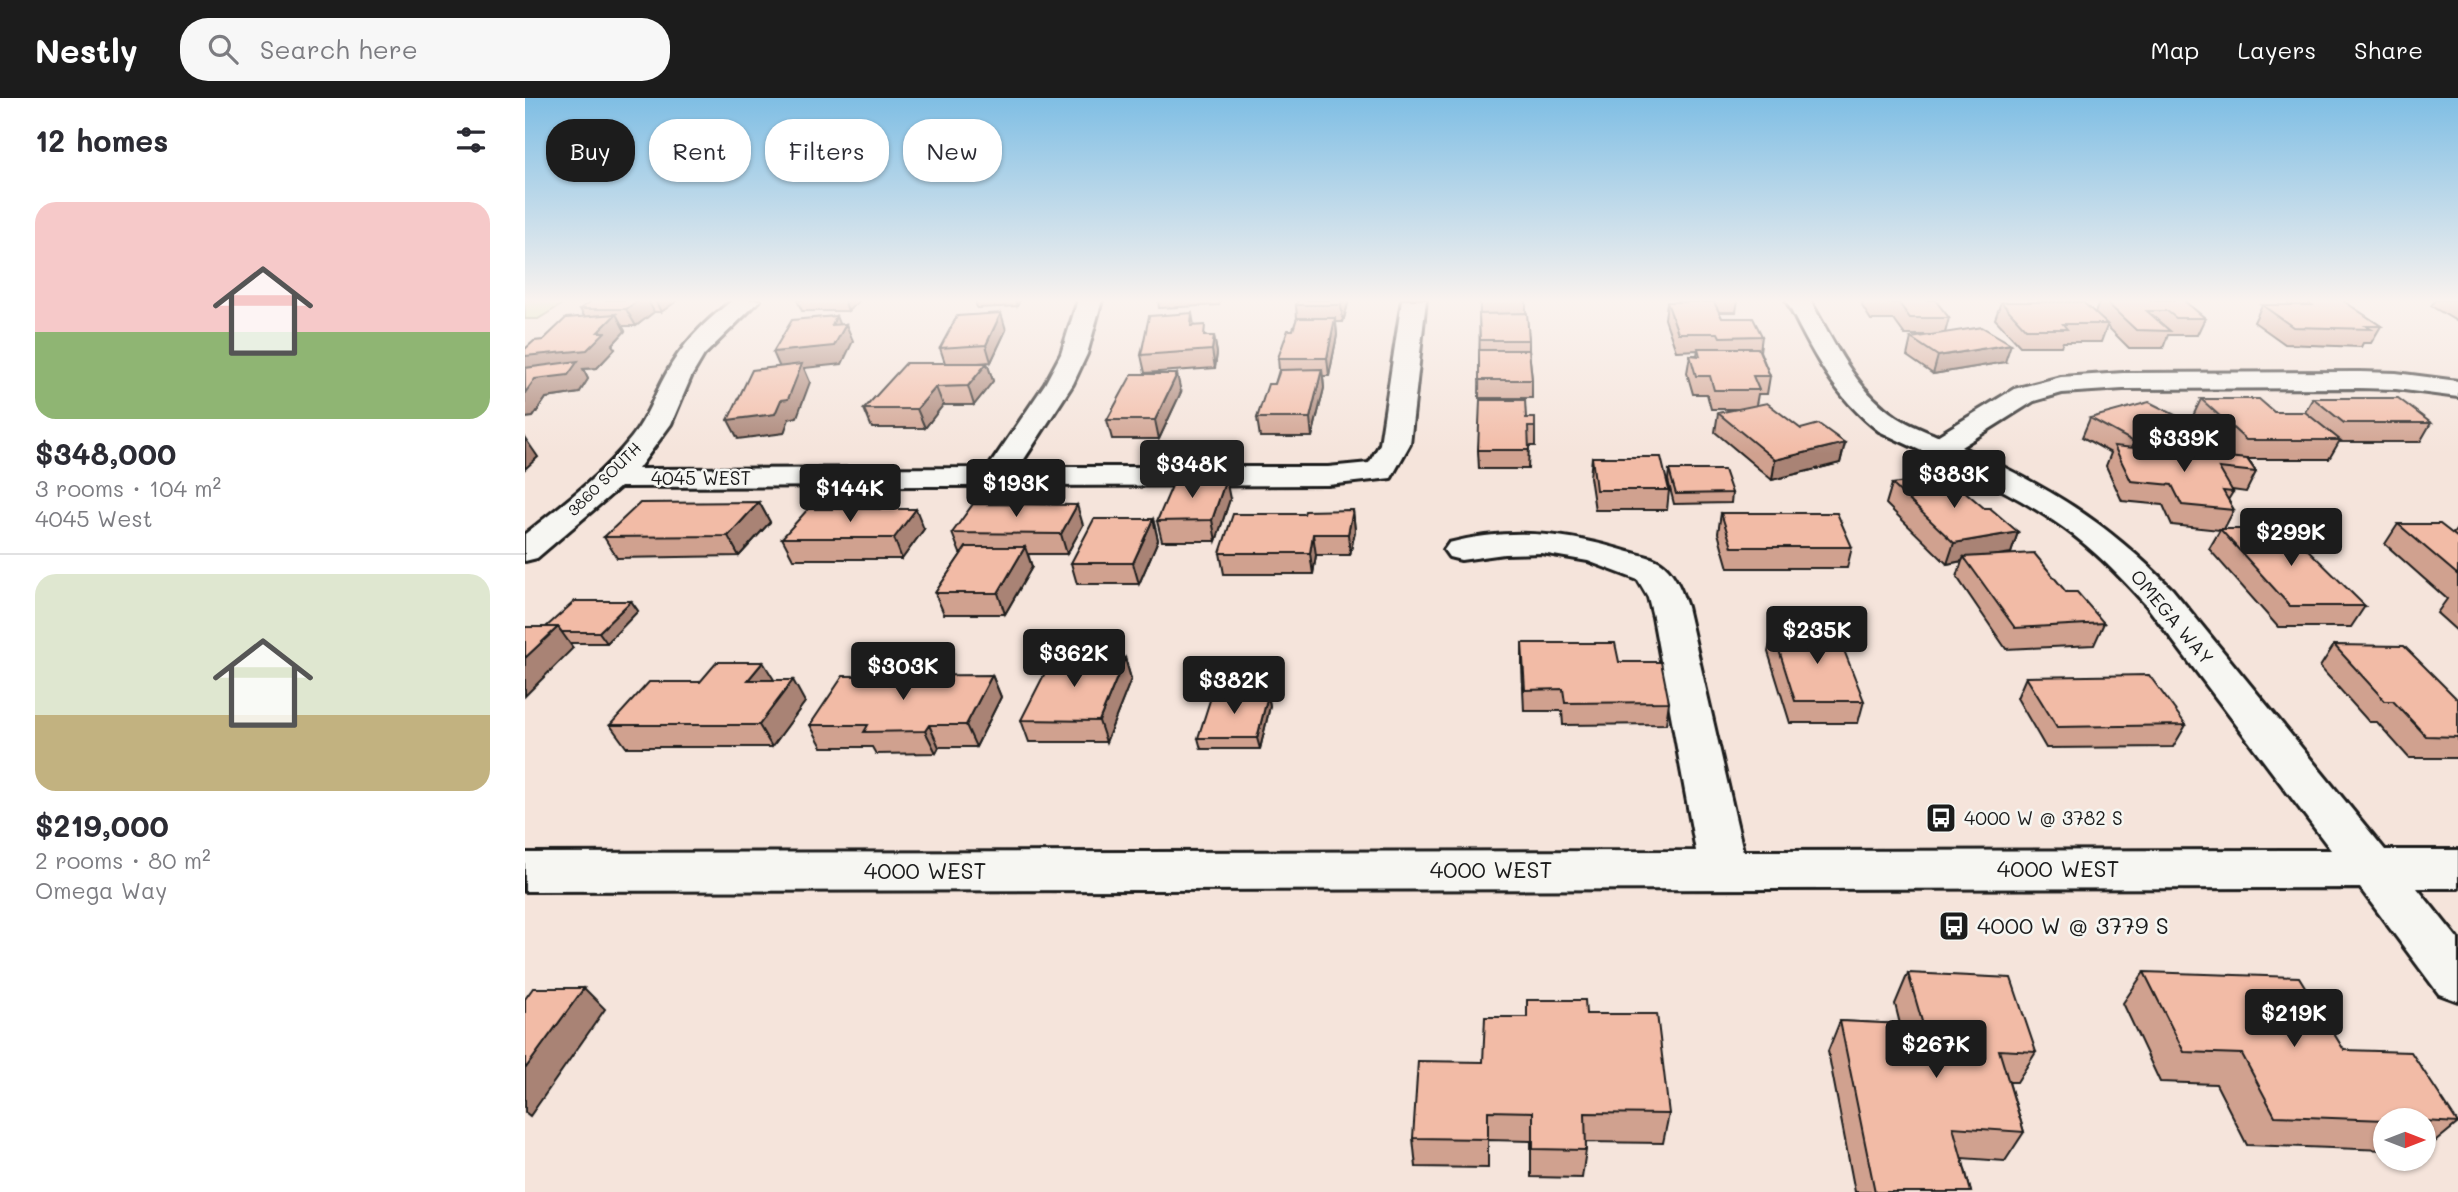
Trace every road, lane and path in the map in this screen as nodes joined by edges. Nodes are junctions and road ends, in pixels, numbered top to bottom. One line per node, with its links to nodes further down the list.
1 (694, 351): 7 (street, 3860 SOUTH)
2 (1075, 351): 8 (street)
3 (1407, 351): 8 (street, 4045 WEST)
4 (1827, 351): 6 (street, OMEGA WAY)
5 (2458, 389): 6 (street)
6 (1937, 449): 11 (street, OMEGA WAY)
7 (610, 478): 8 (street, 4045 WEST); 10 (street, 3860 SOUTH)
8 (997, 478)
9 (1461, 550): 13 (street)
10 (525, 551)
11 (2371, 869): 12 (street, 4000 WEST); 13 (street, 4000 WEST); 15 (street, OMEGA WAY)
12 (2458, 869)
13 (1724, 870): 14 (street, 4000 WEST)
14 (525, 872)
15 (2458, 978)

